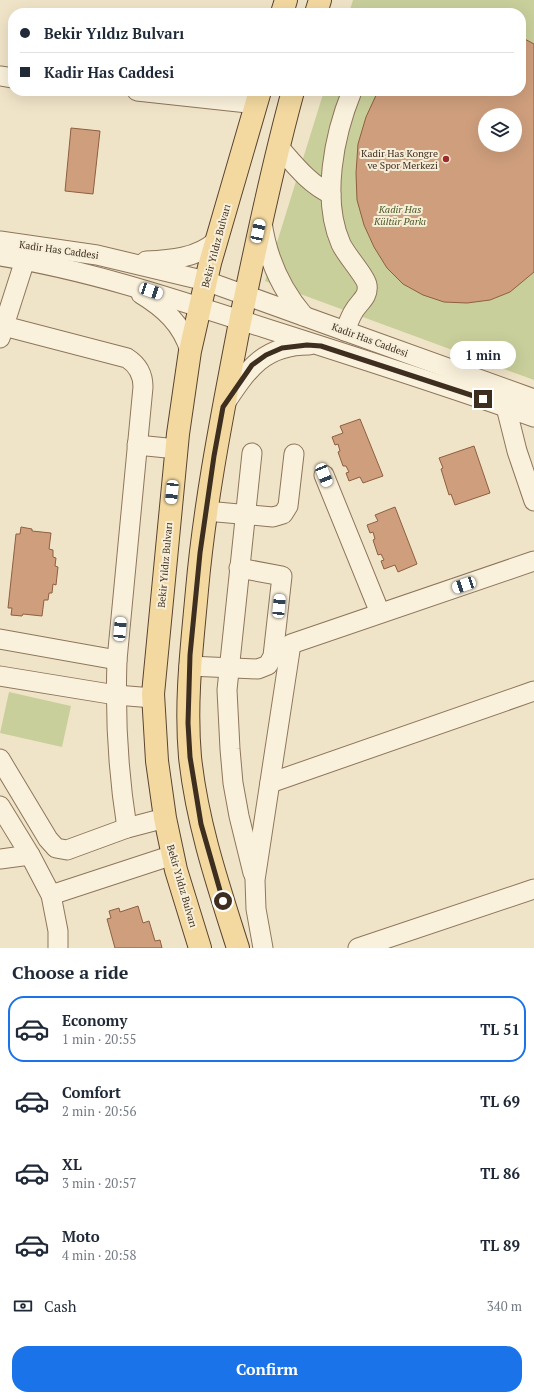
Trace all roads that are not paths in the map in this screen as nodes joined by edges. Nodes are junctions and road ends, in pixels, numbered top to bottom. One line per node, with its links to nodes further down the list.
1 (238, 96): 4 (street)
2 (292, 96): 5 (main road)
3 (351, 96): 6 (street)
4 (258, 97): 9 (main road, Bekir Yıldız Bulvarı)
5 (278, 146): 6 (street); 7 (main road)
6 (331, 194): 19 (street)
7 (261, 217): 15 (main road); 17 (street)
8 (0, 241): 12 (street, Kadir Has Caddesi)
9 (216, 241): 12 (street); 13 (main road, Bekir Yıldız Bulvarı)
10 (0, 256): 11 (street, Kadir Has Caddesi)
11 (25, 260): 14 (street, Kadir Has Caddesi); 20 (street)
12 (135, 263): 13 (street, Kadir Has Caddesi)
13 (206, 281): 15 (street, Kadir Has Caddesi); 16 (main road, Bekir Yıldız Bulvarı)
14 (124, 283): 16 (street, Kadir Has Caddesi); 22 (street)
15 (245, 294): 17 (street, Kadir Has Caddesi); 18 (main road)
16 (200, 308): 18 (street, Kadir Has Caddesi); 22 (main road, Bekir Yıldız Bulvarı)
17 (304, 316): 19 (street, Kadir Has Caddesi)
18 (241, 320): 21 (street, Kadir Has Caddesi); 24 (main road)
19 (345, 331): 23 (street, Kadir Has Caddesi)
20 (2, 332): 27 (street)
21 (321, 346): 24 (street); 25 (street, Kadir Has Caddesi)
22 (190, 351): 28 (main road, Bekir Yıldız Bulvarı)
23 (534, 399)
24 (223, 407): 33 (main road)
25 (506, 407): 26 (street, Kadir Has Caddesi); 32 (street)
26 (534, 418)
27 (137, 446): 28 (street); 39 (street)
28 (176, 449): 45 (main road, Bekir Yıldız Bulvarı)
29 (252, 453): 34 (street)
30 (294, 454): 34 (street)
31 (324, 475): 37 (street)
32 (534, 501)
33 (206, 511): 34 (street); 40 (main road)
34 (245, 515): 36 (street)
35 (534, 561): 37 (street)
36 (239, 568): 41 (street); 41 (street)
37 (380, 613): 47 (street)
38 (0, 639): 39 (street)
39 (117, 660): 44 (street)
40 (189, 666): 41 (street); 59 (main road)
41 (228, 668): 54 (street)
42 (0, 676): 44 (street)
43 (534, 691): 47 (street)
44 (116, 695): 45 (street); 50 (street)
45 (153, 698): 49 (main road, Bekir Yıldız Bulvarı)
46 (0, 759): 50 (street)
47 (270, 783): 54 (street)
48 (0, 806): 51 (street)
49 (165, 818): 50 (street); 52 (main road, Bekir Yıldız Bulvarı)
50 (127, 828)
51 (30, 855): 53 (street); 56 (street)
52 (173, 855): 56 (street); 58 (main road, Bekir Yıldız Bulvarı)
53 (0, 859)
54 (255, 880): 60 (street)
55 (534, 889): 61 (street)
56 (51, 895): 57 (street)
57 (58, 948)
58 (200, 948)
59 (238, 948)
60 (263, 948)
61 (358, 948)

